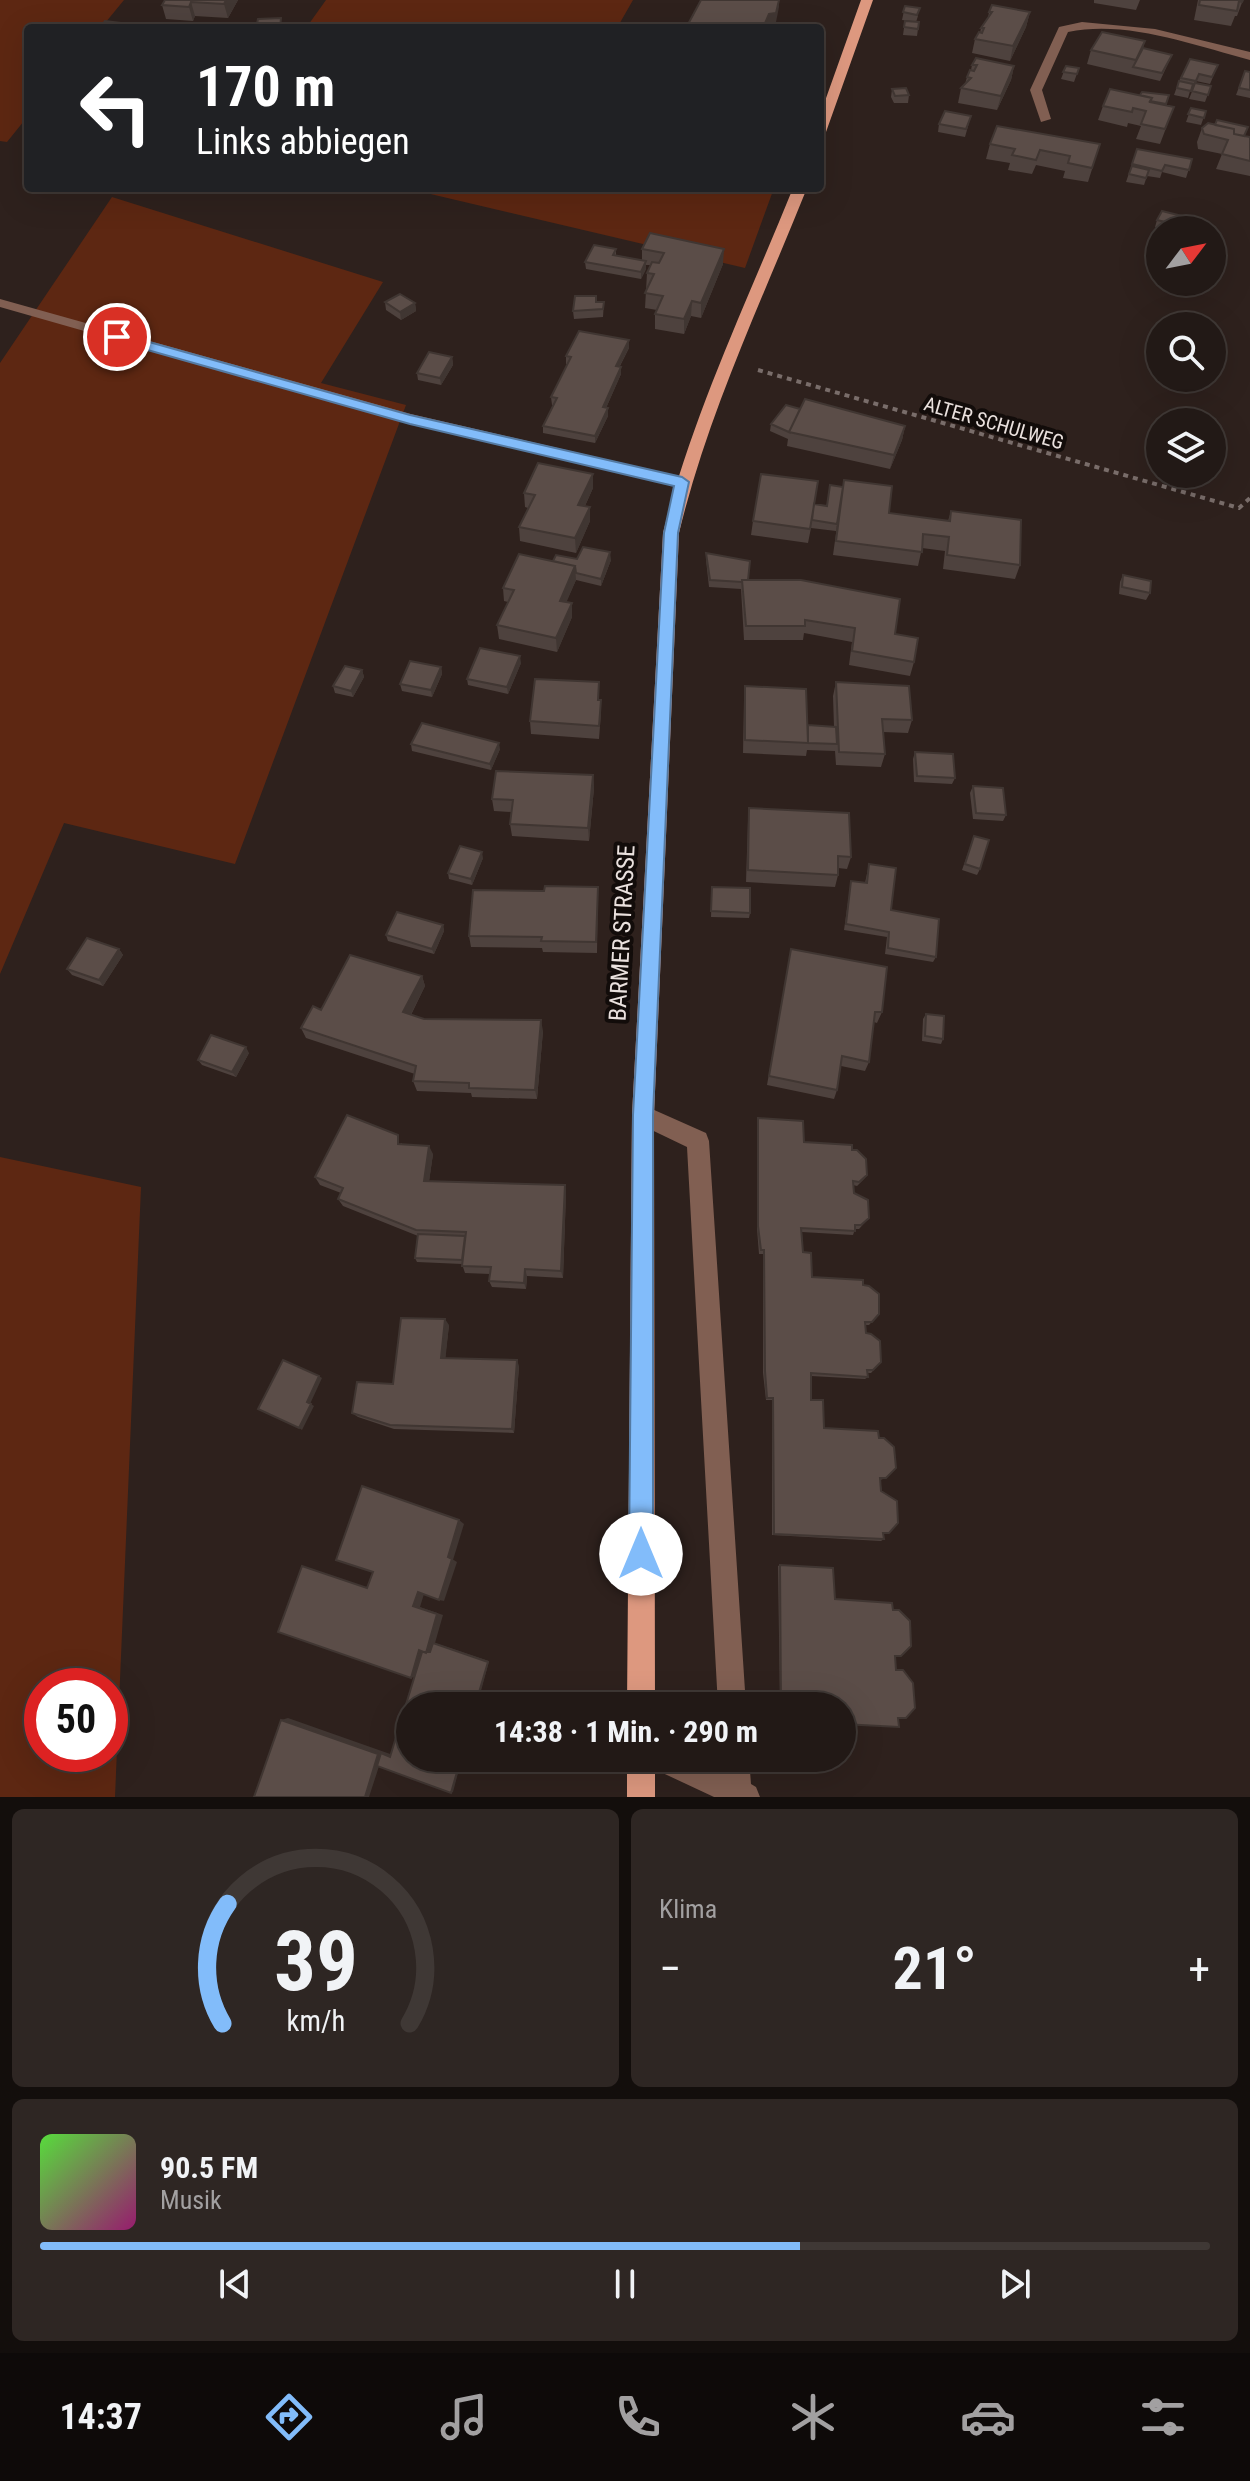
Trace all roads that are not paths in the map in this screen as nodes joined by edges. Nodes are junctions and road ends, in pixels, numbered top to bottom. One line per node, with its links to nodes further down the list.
1 (867, 0): 4 (main road)
2 (1250, 56): 3 (street)
3 (1045, 119)
4 (824, 121)
5 (799, 192): 7 (main road, BARMER STRASSE)
6 (0, 303): 7 (street)
7 (682, 482): 8 (main road, BARMER STRASSE)
8 (643, 1115): 9 (main road, BARMER STRASSE); 10 (street)
9 (641, 1692)
10 (731, 1692)
11 (641, 1772): 15 (main road)
12 (692, 1772): 14 (street)
13 (737, 1772): 14 (street)
14 (741, 1795)
15 (641, 1797)

